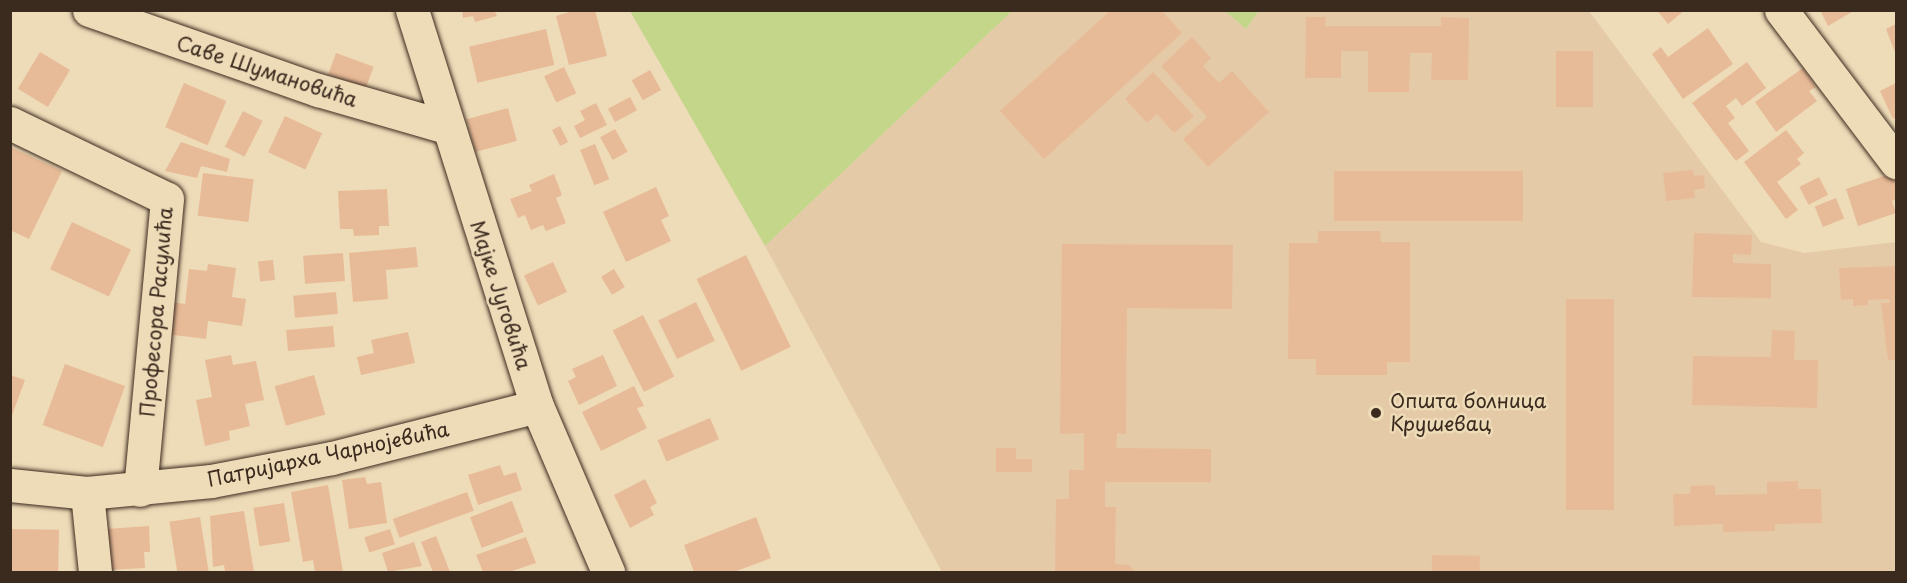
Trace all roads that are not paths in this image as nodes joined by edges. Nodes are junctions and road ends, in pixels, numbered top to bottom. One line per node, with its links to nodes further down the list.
1 (89, 10): 5 (street, Саве Шумановића)
2 (412, 10): 5 (street, Мајке Југовића)
3 (1781, 10): 6 (street)
4 (10, 123): 9 (street, Професора Расулића)
5 (446, 128): 7 (street, Мајке Југовића)
6 (1896, 162)
7 (537, 406): 9 (street, Патријарха Чарнојевића); 12 (street, Мајке Југовића)
8 (10, 485): 10 (street, Патријарха Чарнојевића)
9 (140, 490): 10 (street, Патријарха Чарнојевића)
10 (87, 494): 11 (street)
11 (95, 573)
12 (608, 573)

